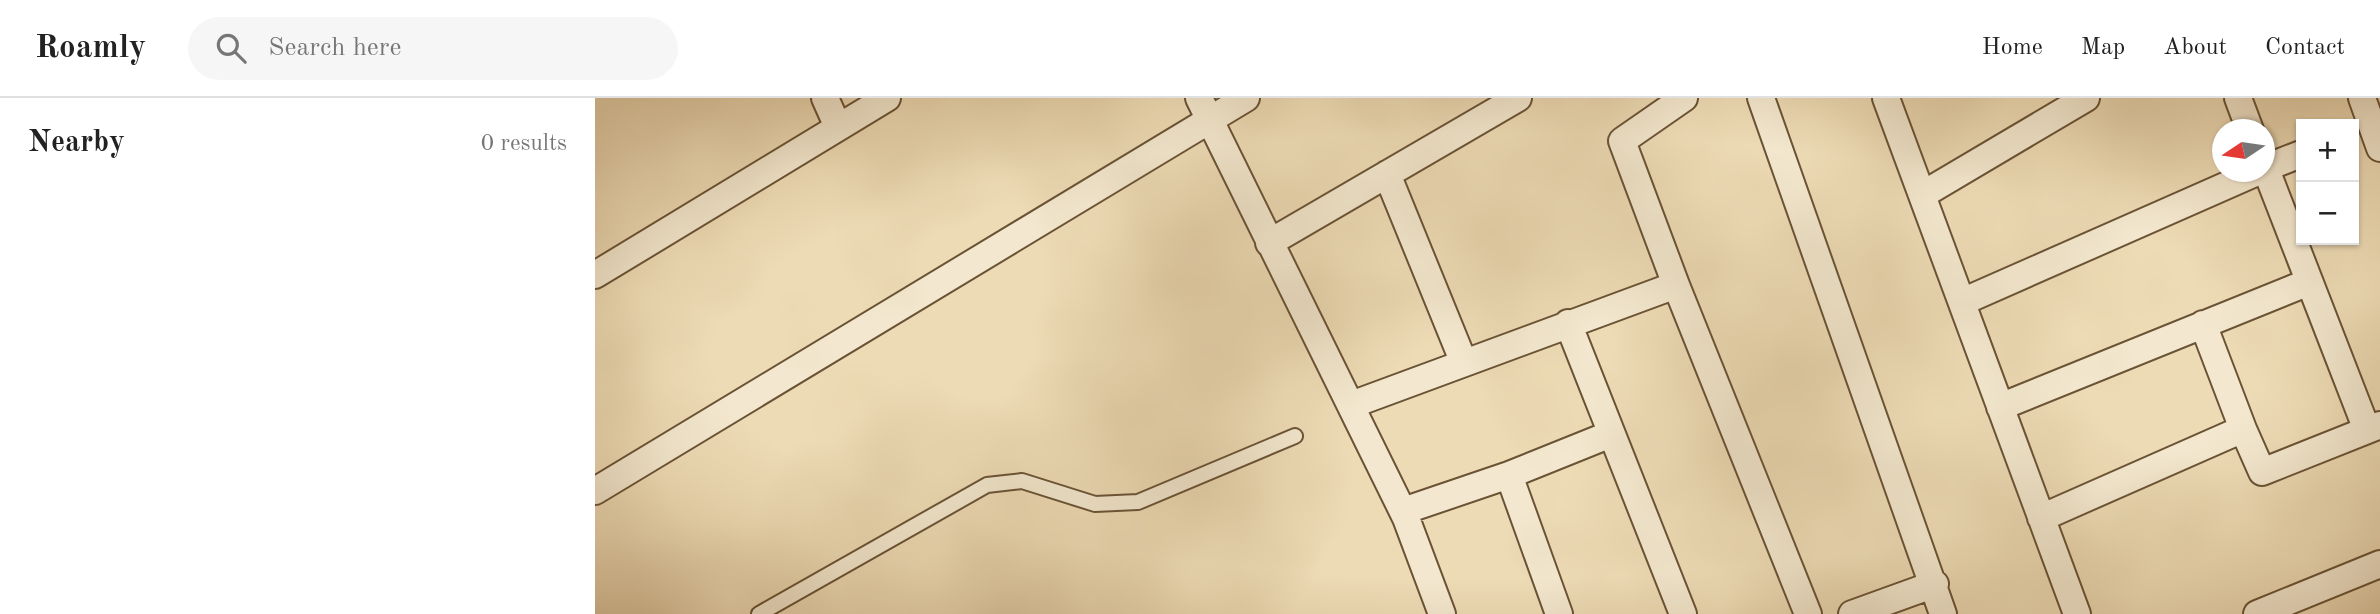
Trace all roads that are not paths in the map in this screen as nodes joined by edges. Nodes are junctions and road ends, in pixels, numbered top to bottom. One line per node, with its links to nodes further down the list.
1 (825, 98): 13 (street)
2 (887, 98): 13 (street)
3 (1246, 98): 11 (street)
4 (1518, 98): 17 (street)
5 (1684, 98): 24 (street)
6 (1761, 98): 40 (street)
7 (1886, 98): 20 (street)
8 (2086, 98): 20 (street)
9 (2238, 98): 12 (street)
10 (2362, 98): 14 (street)
11 (1203, 109): 21 (street); 36 (street)
12 (2246, 119)
13 (838, 127): 22 (street)
14 (2372, 134)
15 (2296, 156): 16 (street)
16 (2275, 164)
17 (1387, 174): 21 (street); 28 (street)
18 (2234, 182): 25 (street)
19 (2270, 182): 23 (street)
20 (1922, 195): 25 (street)
21 (1269, 243): 29 (street)
22 (595, 275)
23 (2309, 282): 27 (street); 31 (street)
24 (1676, 285): 26 (street); 45 (street)
25 (1962, 302): 30 (street)
26 (1568, 323): 28 (street); 33 (street)
27 (2203, 324): 30 (street); 32 (street)
28 (1464, 363): 29 (street)
29 (1351, 405): 37 (street)
30 (2000, 407): 38 (street)
31 (2373, 427): 32 (street)
32 (2243, 429): 38 (street)
33 (1611, 434): 35 (street); 44 (street)
34 (1295, 436): 41 (lane)
35 (1509, 475): 37 (street); 43 (street)
36 (595, 491)
37 (1403, 511): 42 (street)
38 (2041, 518): 48 (street)
39 (2380, 564): 49 (street)
40 (1935, 584): 46 (street); 47 (street)
41 (759, 614)
42 (1442, 614)
43 (1559, 614)
44 (1683, 614)
45 (1808, 614)
46 (1852, 614)
47 (1943, 614)
48 (2077, 614)
49 (2257, 614)

